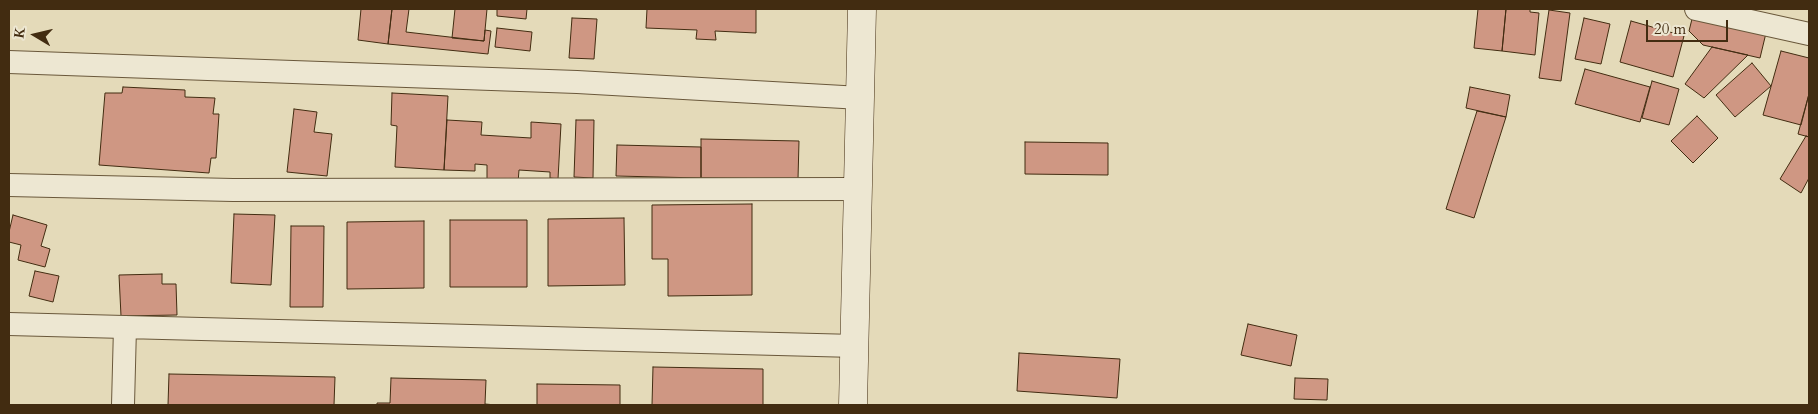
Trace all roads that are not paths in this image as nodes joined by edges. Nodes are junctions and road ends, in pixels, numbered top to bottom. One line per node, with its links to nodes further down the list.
1 (862, 9): 5 (street)
2 (1696, 9): 3 (street)
3 (1809, 34)
4 (9, 62): 5 (street)
5 (860, 98): 7 (street)
6 (9, 186): 7 (street)
7 (858, 190): 10 (street)
8 (9, 324): 9 (street)
9 (125, 327): 10 (street); 11 (street)
10 (855, 346): 12 (street)
11 (123, 405)
12 (853, 405)

